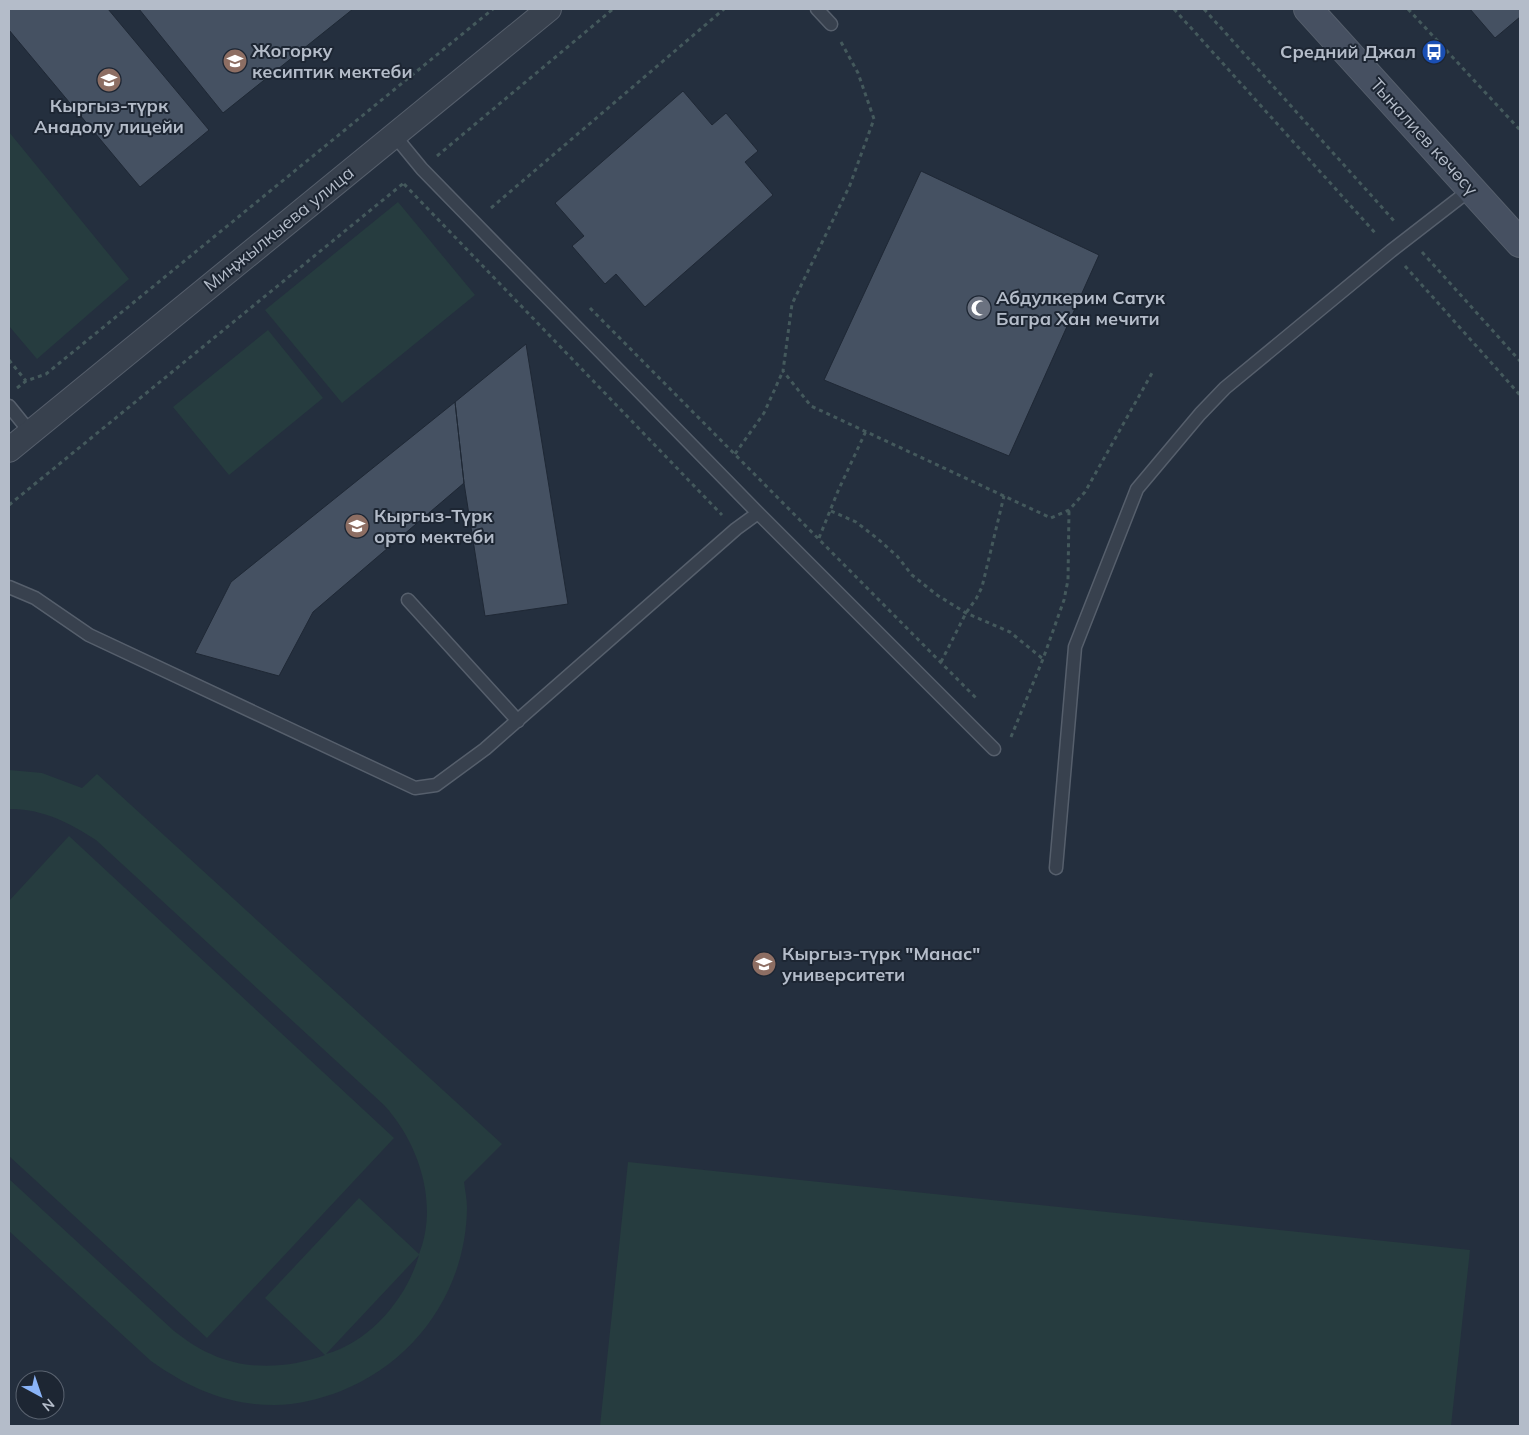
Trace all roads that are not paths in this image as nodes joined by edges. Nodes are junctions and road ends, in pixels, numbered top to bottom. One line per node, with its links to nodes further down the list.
1 (549, 9): 5 (street, Миңжылкыева улица)
2 (817, 9): 4 (lane)
3 (1308, 9): 6 (main road, Тыналиев көчөсү)
4 (831, 24)
5 (394, 135): 9 (street, Миңжылкыева улица); 11 (lane)
6 (1471, 188): 7 (main road, Тыналиев көчөсү); 16 (lane)
7 (1520, 243)
8 (9, 406): 9 (lane)
9 (30, 432): 10 (street, Миңжылкыева улица)
10 (9, 450)
11 (758, 513): 14 (lane); 15 (lane)
12 (9, 587): 14 (lane)
13 (408, 600): 14 (lane)
14 (518, 721)
15 (994, 749)
16 (1056, 868)

